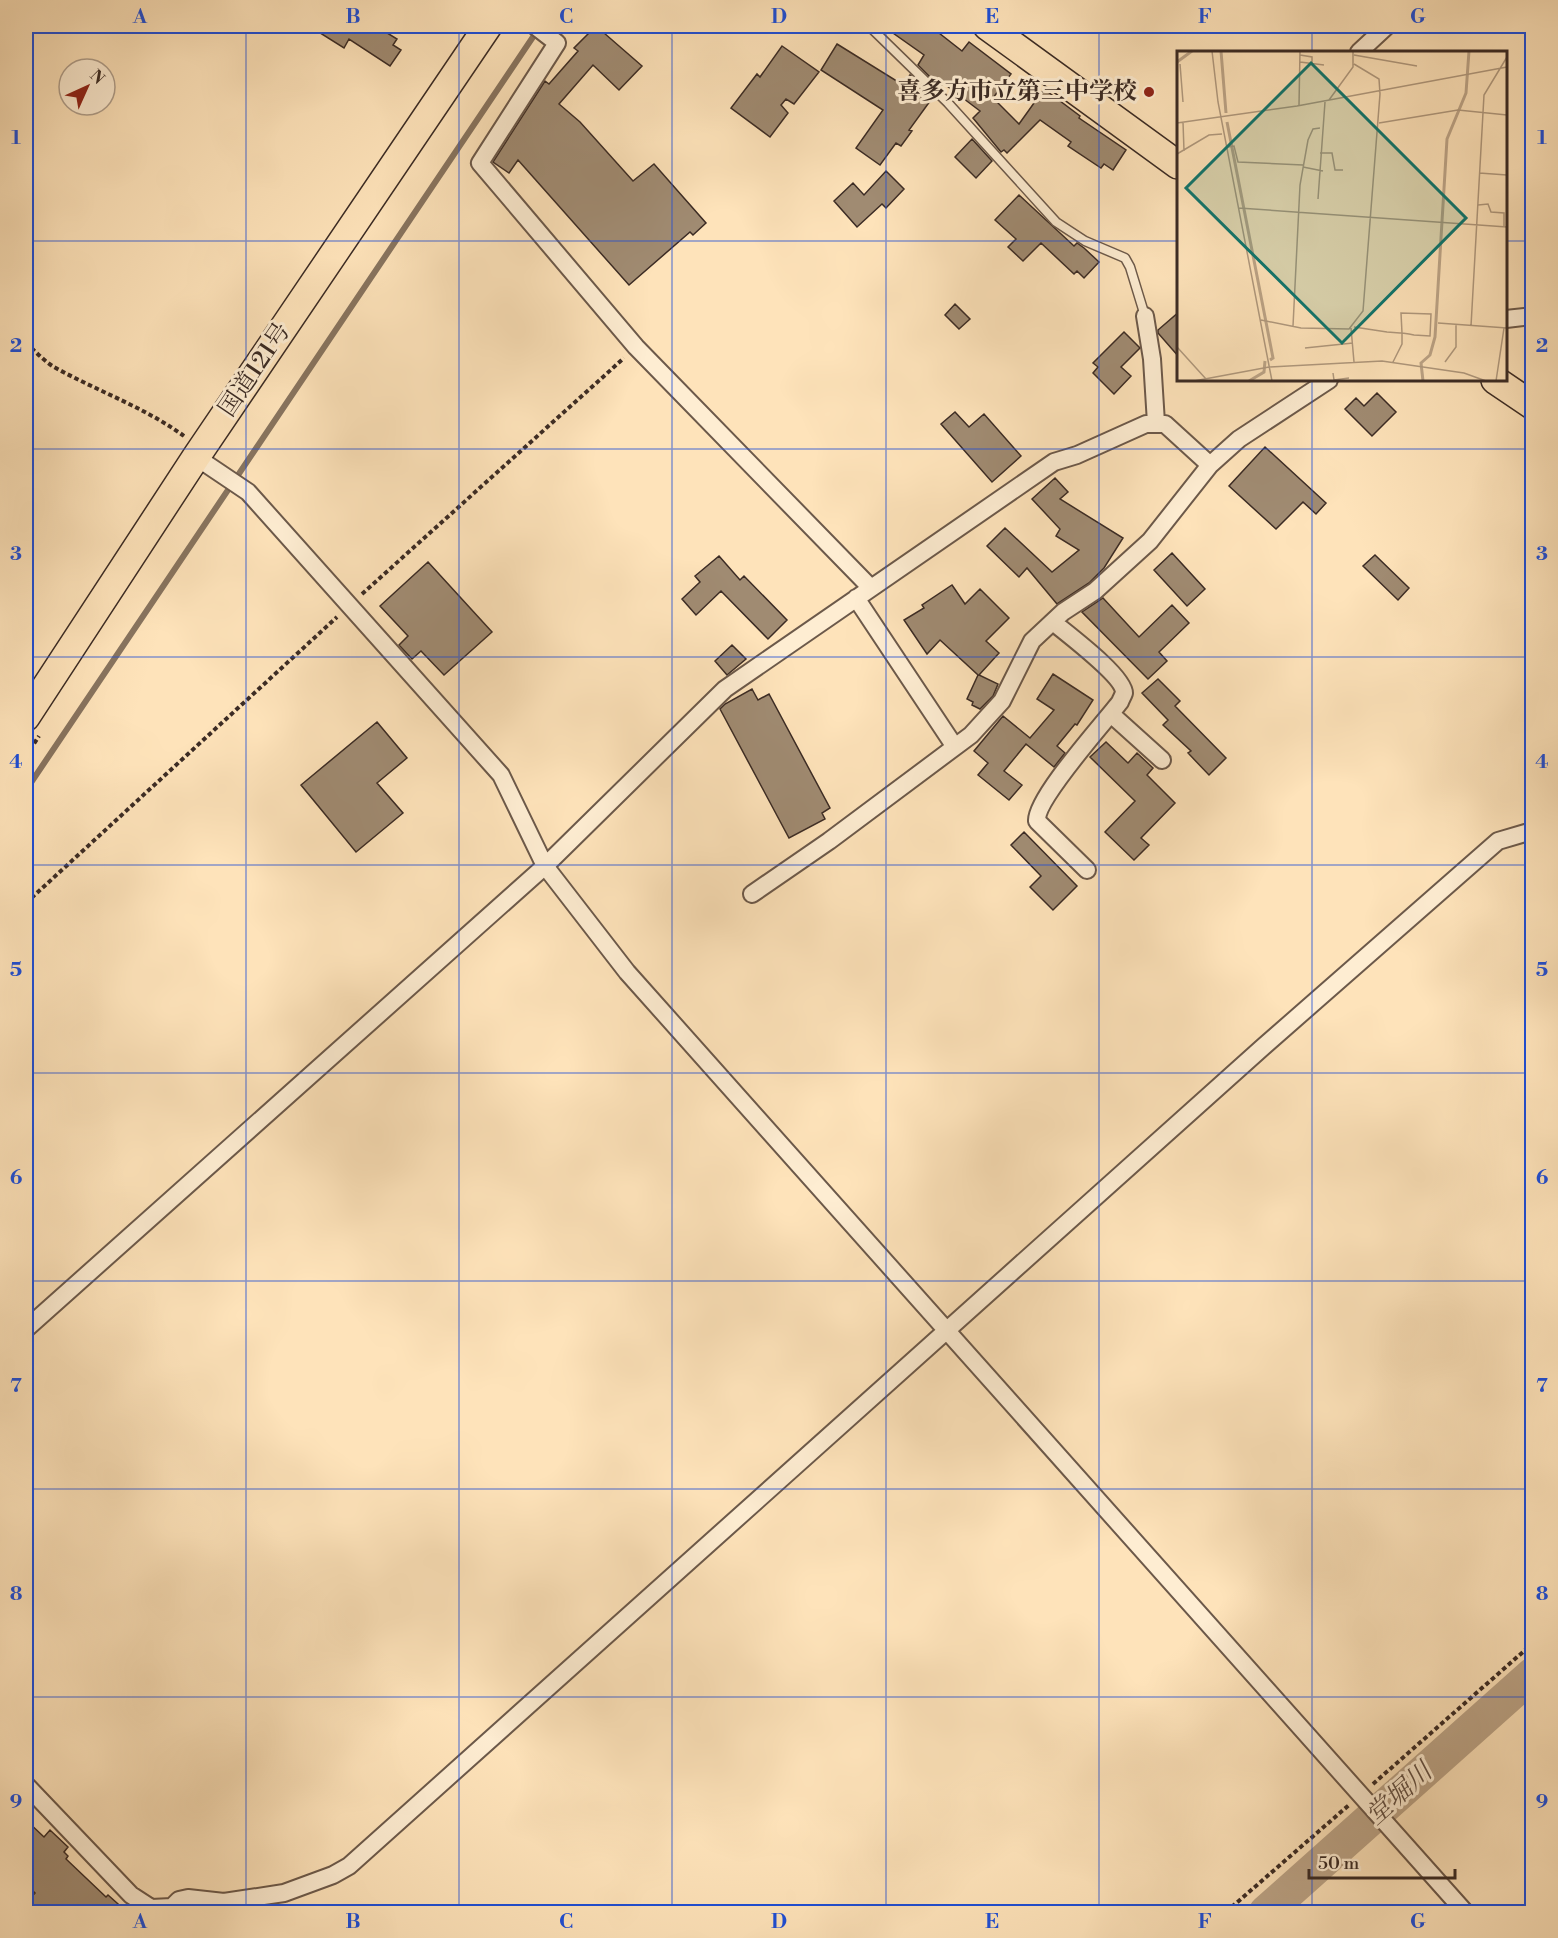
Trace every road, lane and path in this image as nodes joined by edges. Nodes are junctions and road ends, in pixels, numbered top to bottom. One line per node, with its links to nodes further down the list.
1 (489, 26): 17 (highway, 国道121号)
2 (535, 26): 12 (street)
3 (869, 26): 8 (lane)
4 (987, 26): 7 (highway)
5 (1387, 26): 6 (street)
6 (1360, 51)
7 (1177, 164)
8 (1145, 316): 16 (street)
9 (1533, 316): 10 (street)
10 (1507, 319)
11 (26, 343): 17 (path)
12 (636, 347): 19 (street); 21 (path)
13 (1327, 381): 18 (street)
14 (1497, 381): 15 (highway)
15 (1533, 405)
16 (1156, 423): 18 (street); 19 (street)
17 (199, 453): 21 (street); 24 (highway, 国道121号)
18 (1210, 465): 22 (street)
19 (871, 588): 20 (street)
20 (856, 598): 25 (street); 28 (street)
21 (350, 605): 28 (street); 31 (path)
22 (1053, 622): 23 (street); 25 (street)
23 (1111, 714): 26 (street); 29 (street)
24 (26, 717)
25 (955, 747): 30 (street)
26 (1162, 760)
27 (1533, 831): 33 (street)
28 (545, 866): 32 (street); 33 (street)
29 (1086, 870)
30 (752, 894)
31 (26, 903)
32 (26, 1329)
33 (947, 1330): 36 (street); 38 (street)
34 (1533, 1644): 36 (path)
35 (26, 1785): 37 (street)
36 (1360, 1795): 39 (path); 40 (street)
37 (152, 1910): 38 (street)
38 (174, 1910)
39 (1226, 1912)
40 (1465, 1912)

